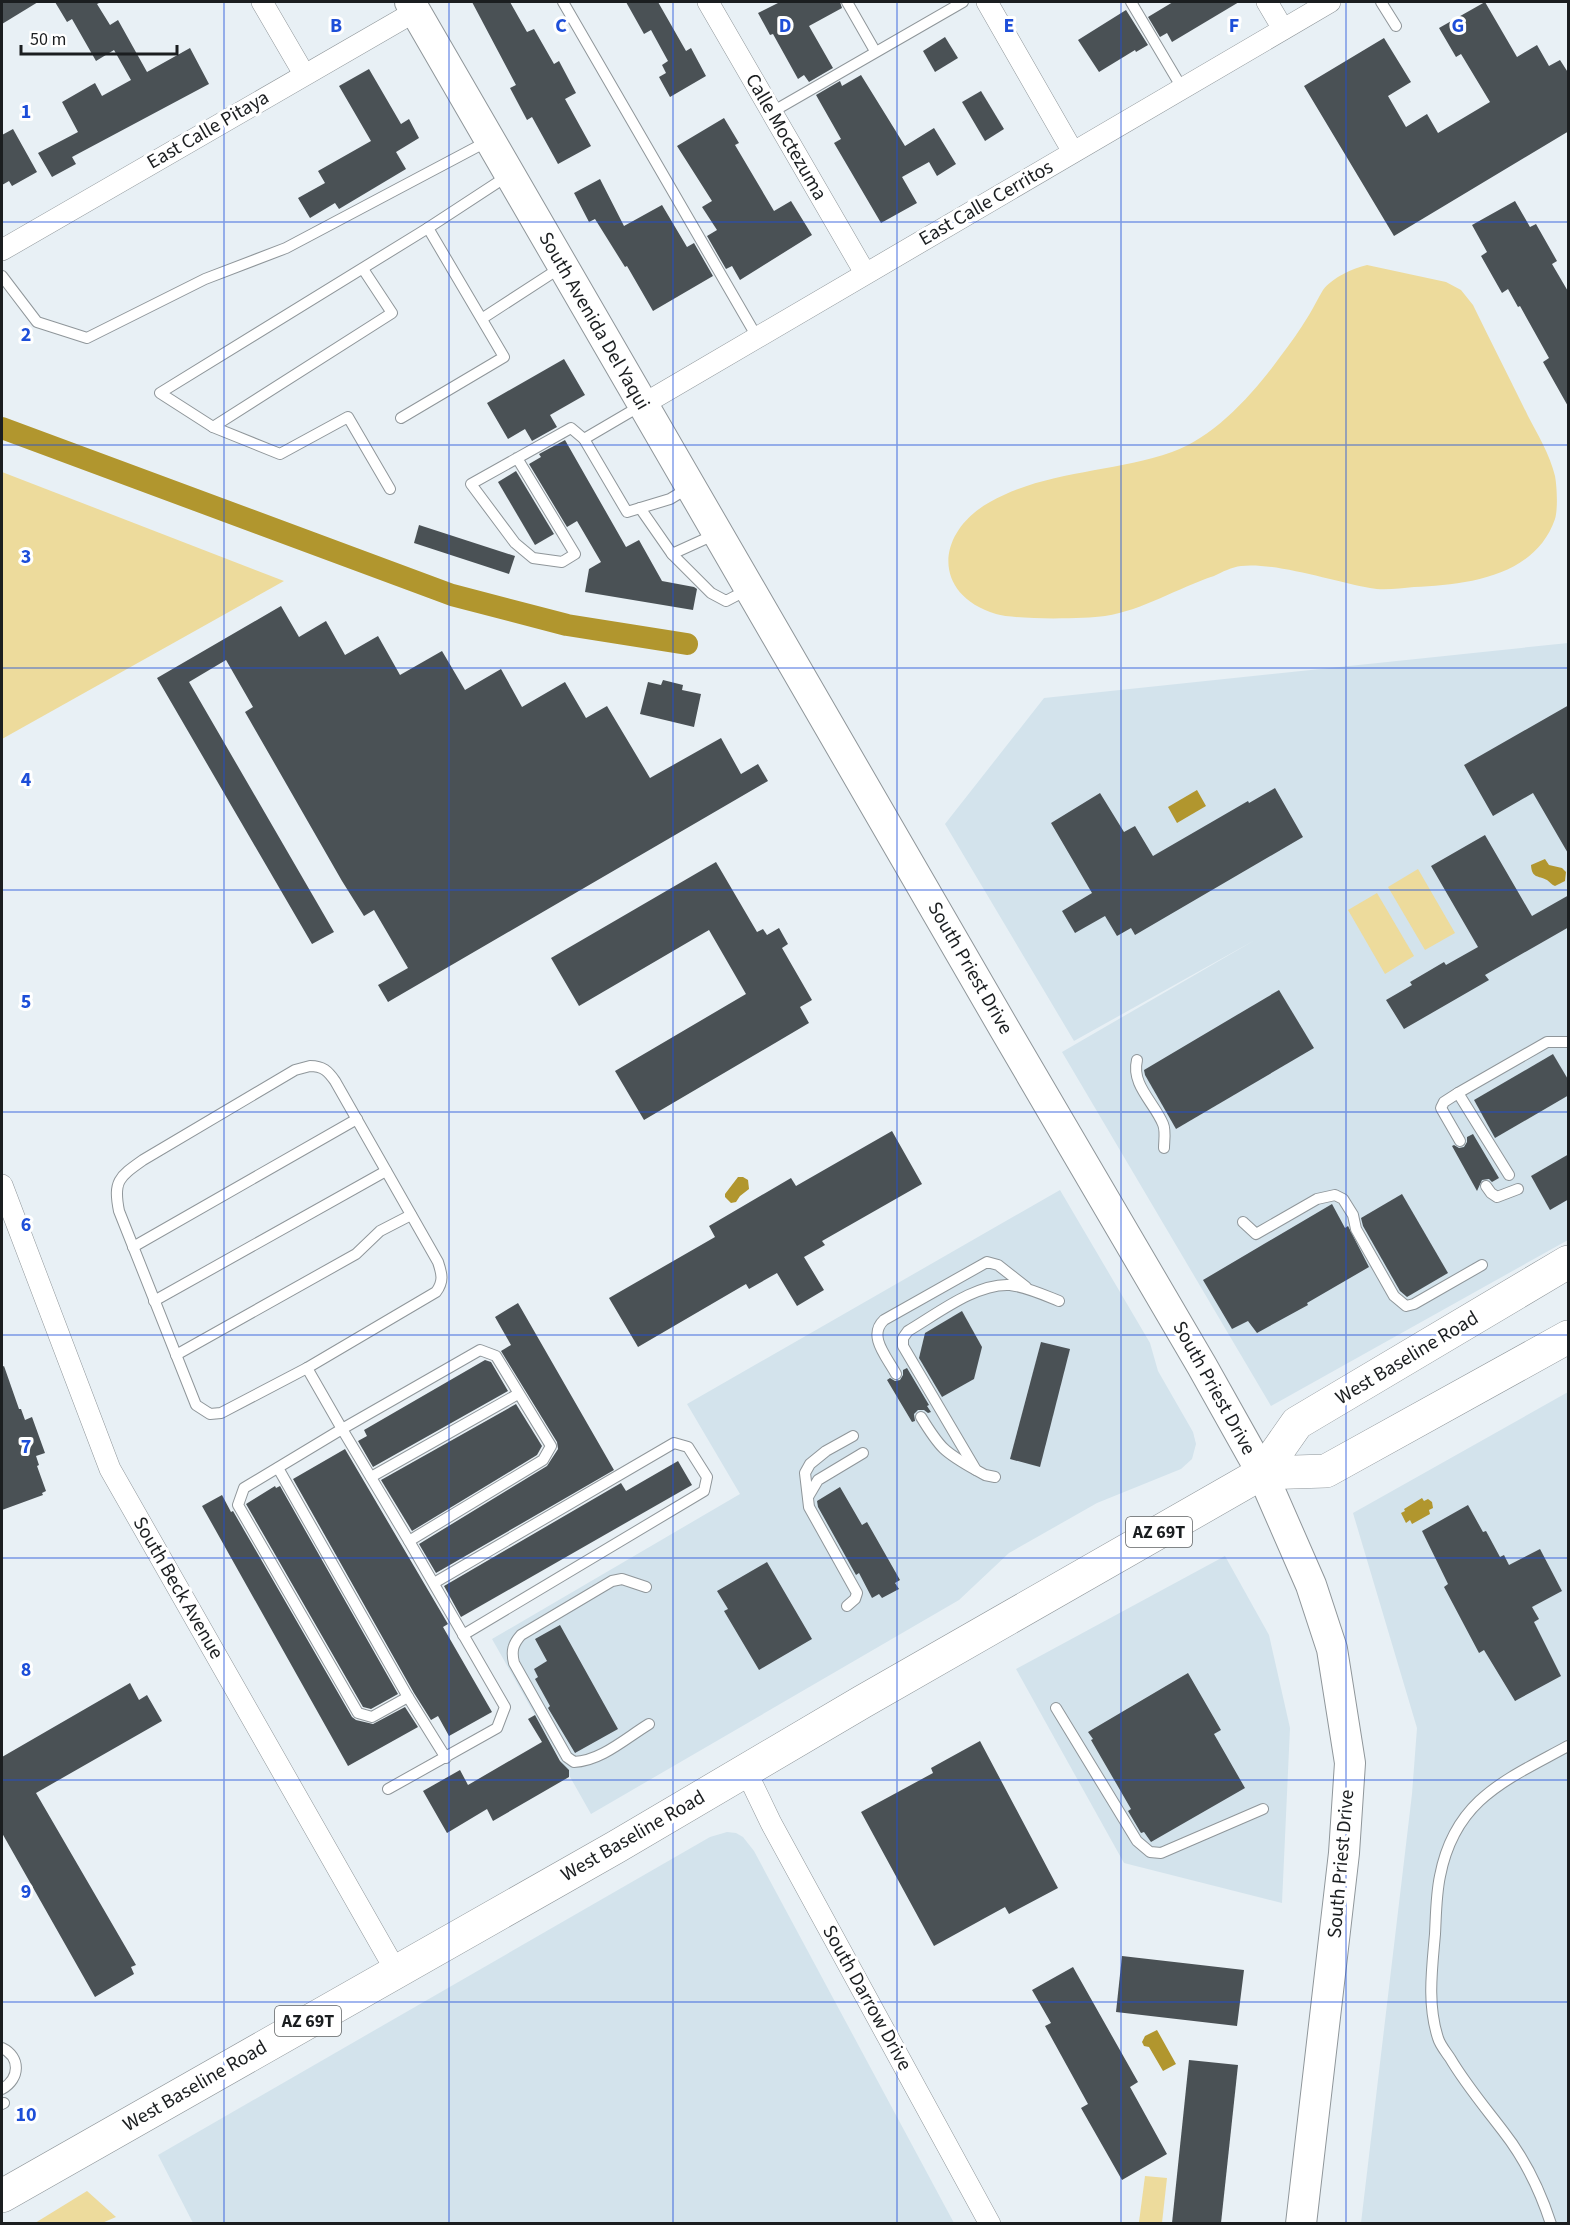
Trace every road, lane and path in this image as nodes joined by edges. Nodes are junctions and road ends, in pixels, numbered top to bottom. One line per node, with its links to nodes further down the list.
1 (262, 2): 15 (street)
2 (563, 2): 28 (lane)
3 (708, 2): 17 (street, Calle Moctezuma)
4 (847, 2): 14 (lane)
5 (963, 2): 14 (lane)
6 (987, 2): 19 (street)
7 (1131, 2): 16 (lane)
8 (1267, 2): 13 (street)
9 (1330, 2): 13 (street, East Calle Cerritos)
10 (1383, 5): 12 (lane)
11 (413, 6): 15 (street, East Calle Pitaya); 18 (street, South Avenida Del Yaqui)
12 (1396, 26)
13 (1283, 29): 16 (street, East Calle Cerritos)
14 (875, 51): 17 (lane)
15 (304, 74): 22 (street, East Calle Pitaya)
16 (1182, 88): 19 (street, East Calle Cerritos)
17 (772, 112): 25 (street, Calle Moctezuma)
18 (489, 140): 20 (street, South Avenida Del Yaqui); 26 (lane)
19 (1074, 152): 25 (street, East Calle Cerritos)
20 (509, 175): 21 (lane); 23 (street, South Avenida Del Yaqui)
21 (428, 228): 24 (lane); 27 (lane)
22 (2, 250)
23 (563, 266): 27 (lane); 29 (street, South Avenida Del Yaqui)
24 (363, 269): 31 (lane); 31 (lane)
25 (865, 273): 28 (street, East Calle Cerritos)
26 (2, 276)
27 (483, 318): 30 (lane)
28 (757, 337): 29 (street, East Calle Cerritos)
29 (642, 405): 32 (lane); 34 (street, South Avenida Del Yaqui)
30 (401, 418)
31 (213, 428): 35 (lane)
32 (584, 439): 33 (lane); 36 (lane)
33 (517, 458): 33 (lane)
34 (690, 487): 36 (lane); 37 (street, South Avenida Del Yaqui)
35 (390, 489)
36 (640, 508): 38 (lane)
37 (717, 533): 38 (lane); 39 (street, South Avenida Del Yaqui)
38 (672, 554): 39 (lane)
39 (750, 589): 40 (street, South Avenida Del Yaqui)
40 (779, 640): 71 (street, South Priest Drive)
41 (1569, 1042): 43 (lane)
42 (1137, 1060): 46 (lane)
43 (1458, 1093): 45 (lane); 48 (lane)
44 (357, 1119): 47 (lane); 54 (lane); 54 (lane)
45 (1460, 1141)
46 (1164, 1148)
47 (386, 1171): 52 (lane); 58 (lane)
48 (1509, 1175)
49 (2, 1185): 88 (street, South Beck Avenue)
50 (1486, 1185): 51 (lane)
51 (1518, 1189)
52 (411, 1215): 61 (lane); 62 (lane)
53 (1243, 1222): 56 (lane)
54 (133, 1248): 58 (lane)
55 (1569, 1262): 71 (main road, West Baseline Road)
56 (1482, 1265)
57 (1028, 1289): 59 (lane); 63 (lane); 70 (lane)
58 (154, 1301): 61 (lane)
59 (1059, 1301)
60 (1569, 1337): 71 (main road, West Baseline Road)
61 (176, 1355): 62 (lane)
62 (307, 1368): 66 (lane)
63 (896, 1374)
64 (518, 1394): 66 (lane); 72 (lane); 75 (lane)
65 (921, 1417): 70 (lane)
66 (342, 1429): 69 (lane); 72 (lane)
67 (853, 1436): 74 (lane)
68 (863, 1453): 74 (lane)
69 (279, 1468): 80 (lane); 80 (lane)
70 (976, 1470): 73 (lane)
71 (1262, 1473): 85 (main road, West Baseline Road / AZ 69T); 93 (street, South Priest Drive)
72 (370, 1477): 75 (lane)
73 (995, 1477)
74 (808, 1497): 78 (lane)
75 (409, 1541): 76 (lane)
76 (434, 1583): 79 (lane); 79 (lane)
77 (646, 1587): 82 (lane)
78 (847, 1606)
79 (463, 1635): 84 (lane)
80 (408, 1697): 84 (lane)
81 (1056, 1707): 87 (lane)
82 (649, 1724)
83 (1569, 1746): 94 (lane)
84 (446, 1758): 86 (lane)
85 (746, 1771): 88 (main road, West Baseline Road / AZ 69T); 92 (street, South Darrow Drive)
86 (388, 1789)
87 (1263, 1809)
88 (396, 1971): 91 (main road, West Baseline Road / AZ 69T)
89 (2, 2048): 90 (lane)
90 (2, 2089)
91 (2, 2196)
92 (990, 2223)
93 (1301, 2223)
94 (1551, 2223)

